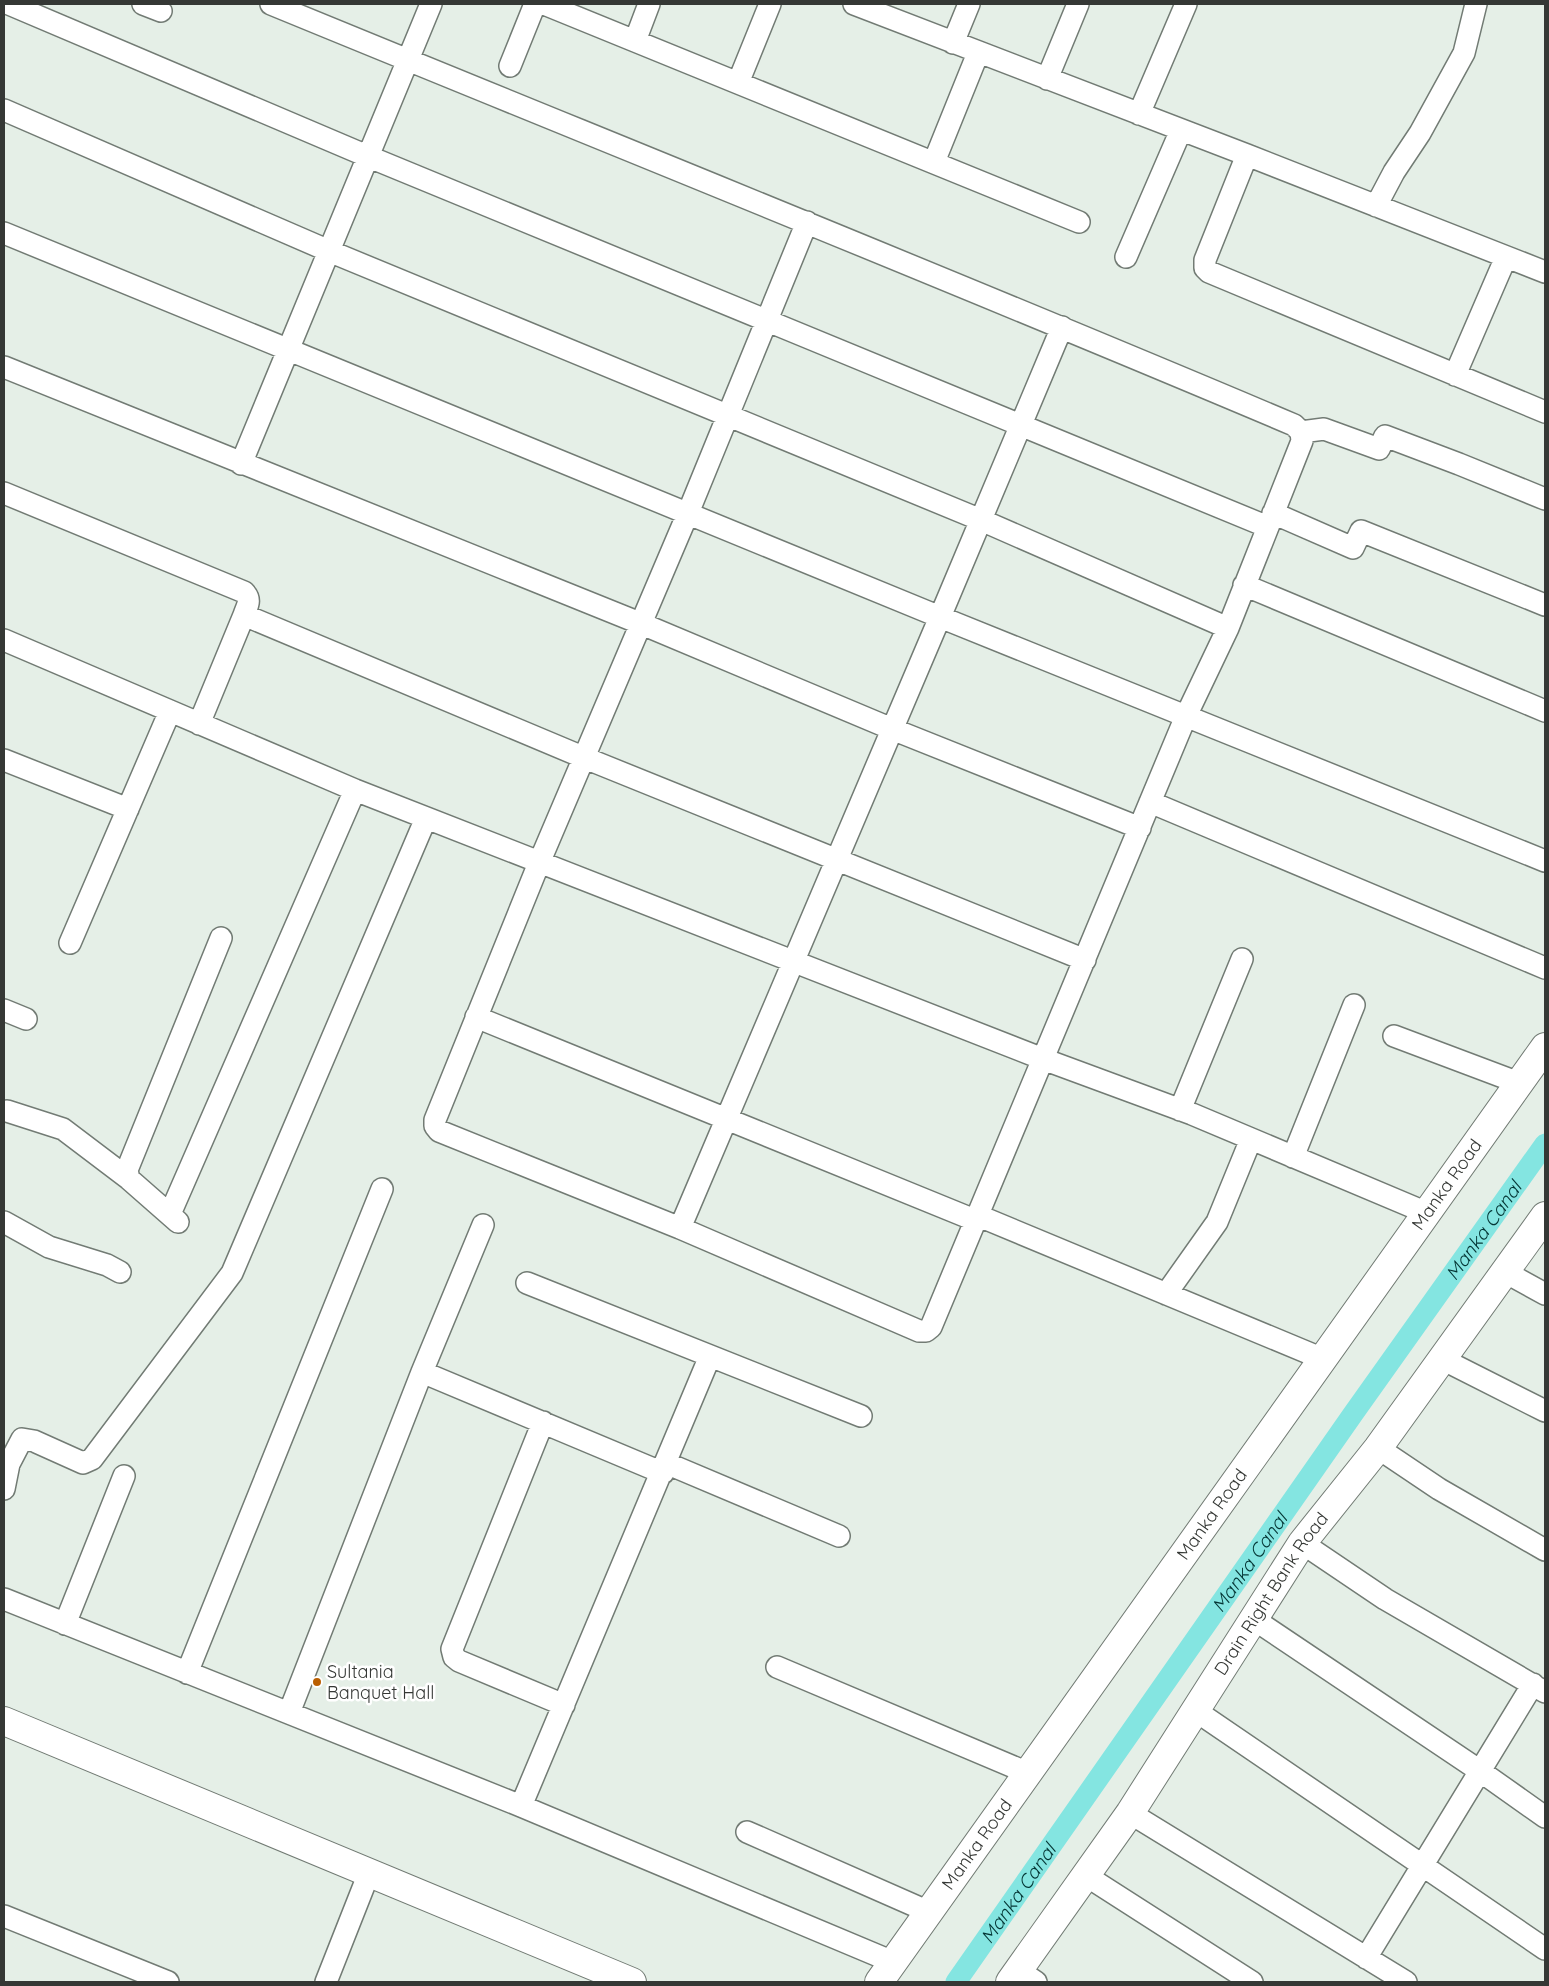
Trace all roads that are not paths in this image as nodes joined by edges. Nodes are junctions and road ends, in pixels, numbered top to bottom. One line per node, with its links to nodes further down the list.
1 (9, 4): 24 (street)
2 (271, 4): 16 (street)
3 (431, 4): 16 (street)
4 (535, 4): 17 (street)
5 (544, 4): 13 (street)
6 (649, 4): 13 (street)
7 (770, 4): 19 (street)
8 (854, 4): 14 (street)
9 (969, 4): 14 (street)
10 (1078, 4): 18 (street)
11 (1186, 4): 21 (street)
12 (1476, 4): 26 (street)
13 (635, 41): 19 (street)
14 (953, 43): 15 (street)
15 (978, 53): 18 (street); 25 (street)
16 (408, 60): 24 (street); 27 (street)
17 (510, 66)
18 (1047, 79): 21 (street)
19 (738, 83): 25 (street)
20 (4, 110): 30 (street)
21 (1140, 114): 22 (street)
22 (1181, 130): 23 (street); 31 (street)
23 (1247, 155): 26 (street); 38 (street)
24 (368, 156): 30 (street); 34 (street)
25 (934, 162): 28 (street)
26 (1376, 206): 32 (street)
27 (807, 222): 34 (street); 35 (street)
28 (1079, 222)
29 (4, 233): 36 (street)
30 (329, 251): 36 (street); 40 (street)
31 (1126, 256)
32 (1506, 257): 33 (street); 38 (street)
33 (1545, 272)
34 (768, 321): 40 (street); 41 (street)
35 (1062, 327): 41 (street); 42 (street)
36 (288, 350): 43 (street); 46 (street)
37 (4, 367): 43 (street)
38 (1455, 375): 39 (street)
39 (1545, 412)
40 (728, 416): 46 (street); 47 (street)
41 (1021, 426): 47 (street); 48 (street)
42 (1301, 432): 45 (street); 48 (street)
43 (241, 464): 53 (street)
44 (4, 493): 51 (street)
45 (1545, 499)
46 (688, 513): 52 (street); 53 (street)
47 (981, 520): 52 (street); 54 (street)
48 (1271, 520): 49 (street); 50 (street)
49 (1244, 585): 54 (street); 57 (street)
50 (1545, 605)
51 (244, 615): 59 (street); 61 (street)
52 (940, 617): 58 (street); 60 (street)
53 (642, 624): 60 (street); 61 (street)
54 (1228, 628): 58 (street)
55 (4, 640): 56 (street)
56 (170, 711): 59 (street); 65 (street)
57 (1545, 711)
58 (1186, 716): 64 (street); 69 (street)
59 (199, 724): 63 (street)
60 (892, 729): 67 (street); 68 (street)
61 (585, 758): 68 (street); 70 (street)
62 (4, 760): 65 (street)
63 (355, 790): 66 (street); 90 (street)
64 (1150, 802): 67 (street); 76 (street)
65 (128, 808): 72 (street)
66 (426, 818): 70 (street); 111 (street)
67 (1140, 828): 75 (street)
68 (835, 861): 74 (street); 75 (street)
69 (1545, 861)
70 (539, 863): 74 (street); 79 (street)
71 (222, 938): 90 (street)
72 (70, 943)
73 (1242, 959): 85 (street)
74 (793, 960): 83 (street); 87 (street)
75 (1085, 960): 83 (street)
76 (1545, 968)
77 (1354, 1005): 89 (street)
78 (4, 1010): 80 (street)
79 (476, 1018): 87 (street); 97 (street)
80 (26, 1019)
81 (1394, 1036): 84 (street)
82 (1545, 1047): 84 (street, Manka Road)
83 (1043, 1059): 85 (street); 94 (street)
84 (1519, 1083): 92 (street, Manka Road)
85 (1180, 1110): 88 (street)
86 (7, 1111): 90 (street)
87 (726, 1119): 94 (street); 97 (street)
88 (1251, 1139): 89 (street); 101 (street)
89 (1293, 1157): 92 (street)
90 (129, 1180)
91 (382, 1189): 122 (street)
92 (1427, 1213): 105 (street, Manka Road)
93 (1545, 1216): 99 (street, Drain Right Bank Road)
94 (978, 1218): 97 (street); 101 (street)
95 (4, 1222): 98 (street)
96 (483, 1225): 106 (street)
97 (680, 1228)
98 (120, 1272)
99 (1505, 1272): 102 (street); 104 (street, Drain Right Bank Road)
100 (526, 1284): 103 (street)
101 (1166, 1294): 105 (street)
102 (1545, 1294)
103 (710, 1356): 108 (street); 112 (street)
104 (1442, 1358): 107 (street); 110 (street, Drain Right Bank Road)
105 (1323, 1359): 129 (street, Manka Road)
106 (422, 1372): 109 (street); 126 (street)
107 (1545, 1411)
108 (861, 1416)
109 (543, 1422): 112 (street); 124 (street)
110 (1378, 1448): 116 (street, Drain Right Bank Road); 117 (street)
111 (6, 1462): 114 (street)
112 (664, 1468): 115 (street); 124 (street)
113 (124, 1476): 120 (street)
114 (4, 1489)
115 (839, 1536)
116 (1302, 1543): 119 (street, Drain Right Bank Road); 123 (street)
117 (1545, 1550)
118 (4, 1600): 120 (street)
119 (1254, 1620): 125 (street, Drain Right Bank Road); 128 (street)
120 (65, 1624): 122 (street)
121 (777, 1667): 129 (street)
122 (187, 1673): 126 (street)
123 (1539, 1688): 128 (street)
124 (564, 1706): 130 (street)
125 (1196, 1711): 131 (street, Drain Right Bank Road); 134 (street)
126 (289, 1714): 130 (street)
127 (4, 1721): 135 (street)
128 (1480, 1770): 132 (street); 134 (street)
129 (1028, 1773): 137 (street, Manka Road)
130 (521, 1806): 141 (street)
131 (1130, 1813): 136 (street, Drain Right Bank Road); 140 (street)
132 (1545, 1817)
133 (747, 1832): 137 (street)
134 (1423, 1865): 139 (street); 140 (street)
135 (369, 1873): 144 (street); 145 (street)
136 (1085, 1875): 142 (street, Drain Right Bank Road); 146 (street)
137 (929, 1912): 141 (street, Manka Road)
138 (4, 1916): 143 (street)
139 (1545, 1949)
140 (1366, 1958): 147 (street)
141 (886, 1972)
142 (1021, 1978)
143 (168, 1982)
144 (326, 1982)
145 (632, 1982)
146 (1252, 1982)
147 (1406, 1982)

